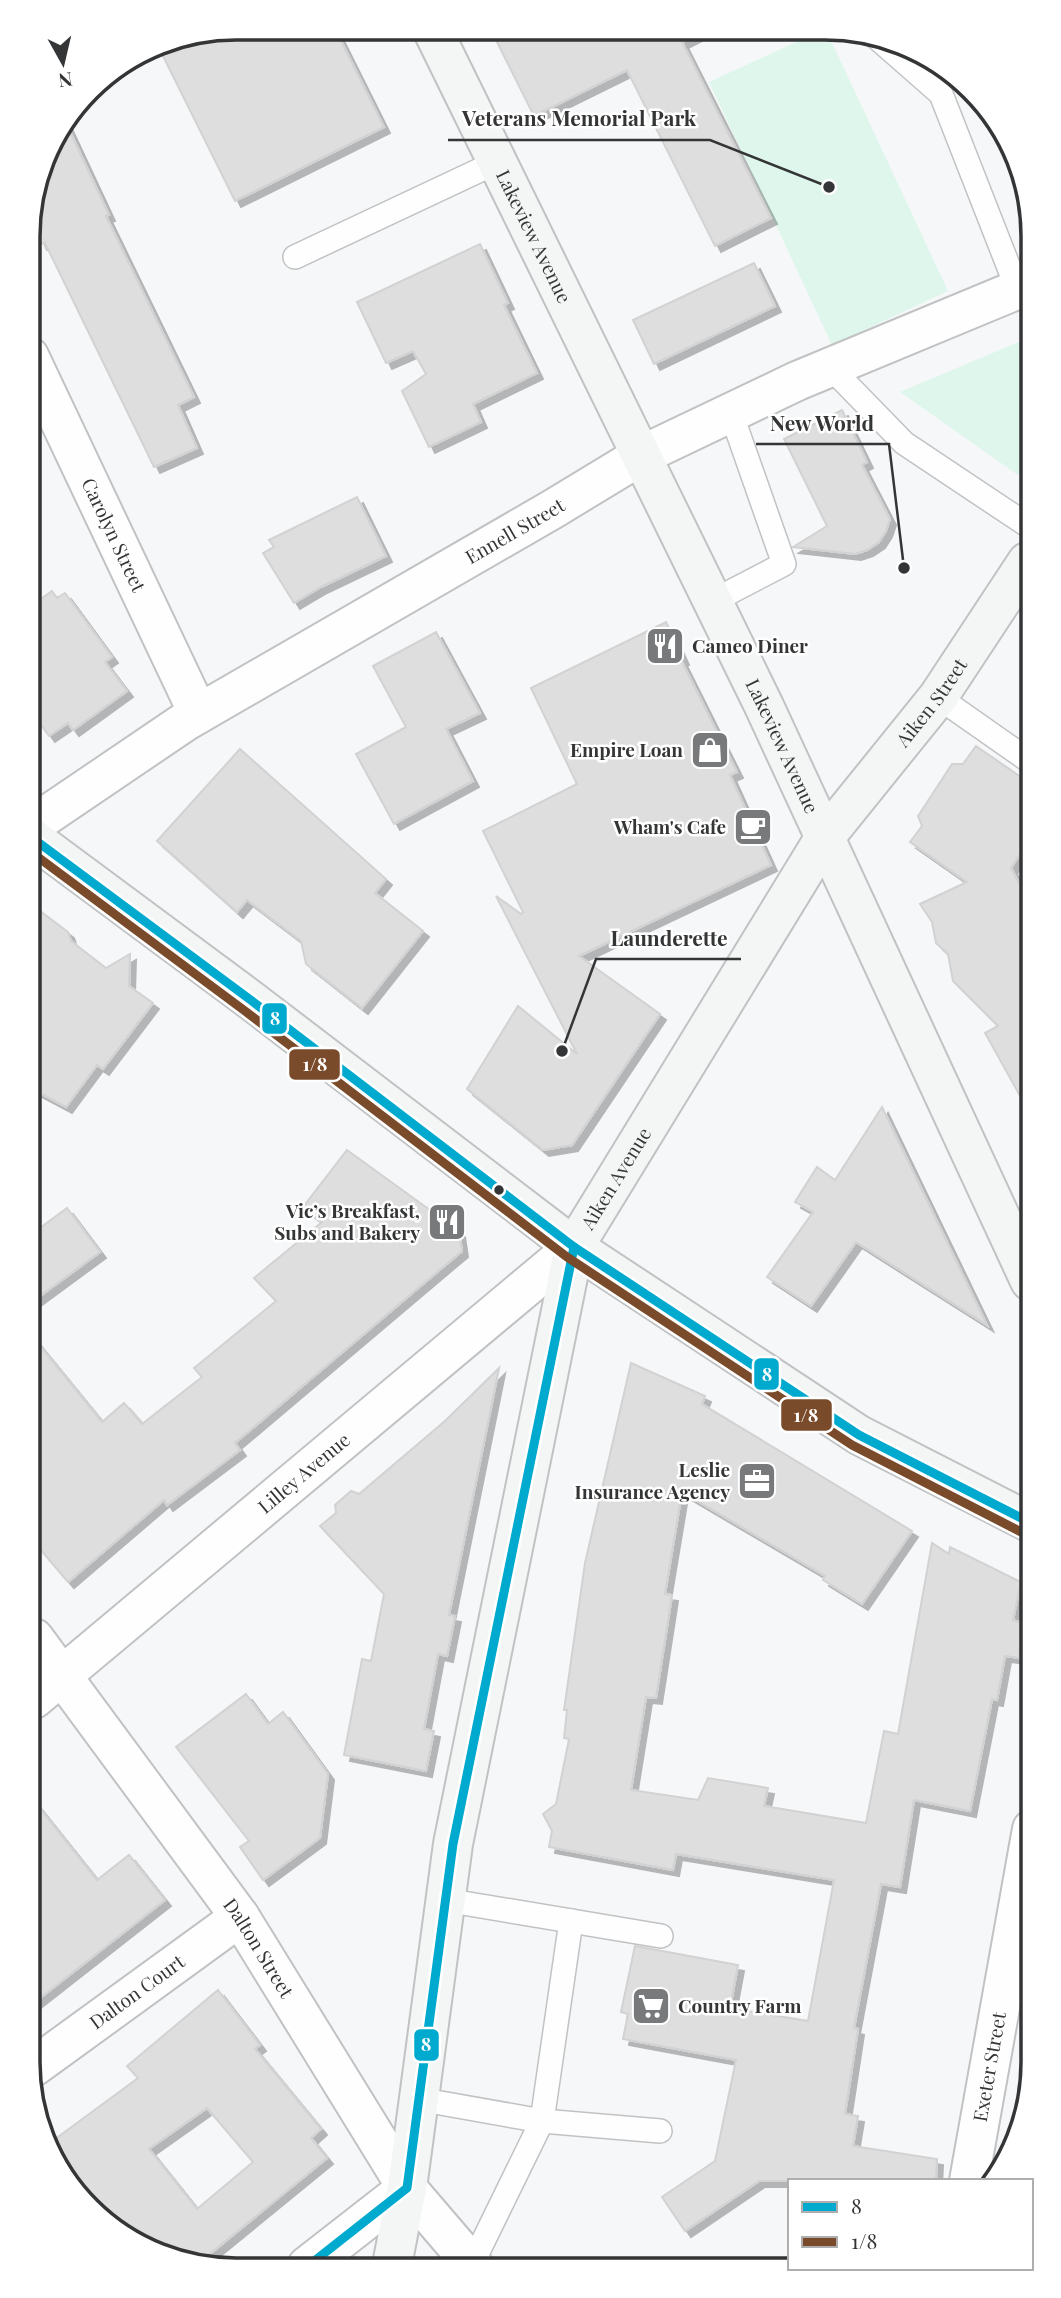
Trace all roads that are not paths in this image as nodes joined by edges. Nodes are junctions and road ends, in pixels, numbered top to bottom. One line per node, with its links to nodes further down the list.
1 (437, 40): 3 (main road, Lakeview Avenue)
2 (895, 54): 5 (lane)
3 (497, 162): 4 (lane); 10 (main road, Lakeview Avenue)
4 (295, 257)
5 (1021, 285)
6 (1021, 287): 7 (street, Ennell Street)
7 (830, 367): 9 (street, Ennell Street); 11 (lane)
8 (41, 381): 15 (street, Carolyn Street)
9 (731, 413): 10 (street, Ennell Street); 13 (lane)
10 (642, 455): 13 (main road, Lakeview Avenue); 15 (street, Ennell Street)
11 (1021, 521)
12 (1021, 571): 14 (main road, Aiken Street)
13 (713, 601): 18 (main road, Lakeview Avenue)
14 (938, 696): 16 (lane); 18 (main road, Aiken Street)
15 (198, 713): 17 (street, Ennell Street)
16 (1021, 755)
17 (41, 819)
18 (825, 837): 20 (main road, Aiken Avenue); 21 (main road, Lakeview Avenue)
19 (41, 844): 20 (main road)
20 (574, 1247): 22 (main road); 24 (street, Lilley Avenue); 26 (main road, Aiken Avenue)
21 (1020, 1260)
22 (1020, 1519)
23 (40, 1664): 24 (street, Dalton Street)
24 (47, 1687): 27 (street, Dalton Street)
25 (1020, 1896): 34 (street, Exeter Street)
26 (445, 1900): 28 (lane); 31 (main road, Aiken Avenue)
27 (240, 1917): 30 (street, Dalton Court); 35 (street, Dalton Street)
28 (571, 1921): 29 (lane); 32 (lane)
29 (661, 1936)
30 (40, 2062)
31 (418, 2099): 32 (lane); 35 (main road, Aiken Avenue)
32 (542, 2121): 33 (lane); 39 (lane)
33 (660, 2131)
34 (969, 2179)
35 (407, 2188): 36 (street); 37 (main road, Aiken Avenue); 38 (street, Dalton Street)
36 (317, 2258)
37 (393, 2258)
38 (468, 2258)
39 (476, 2258)

